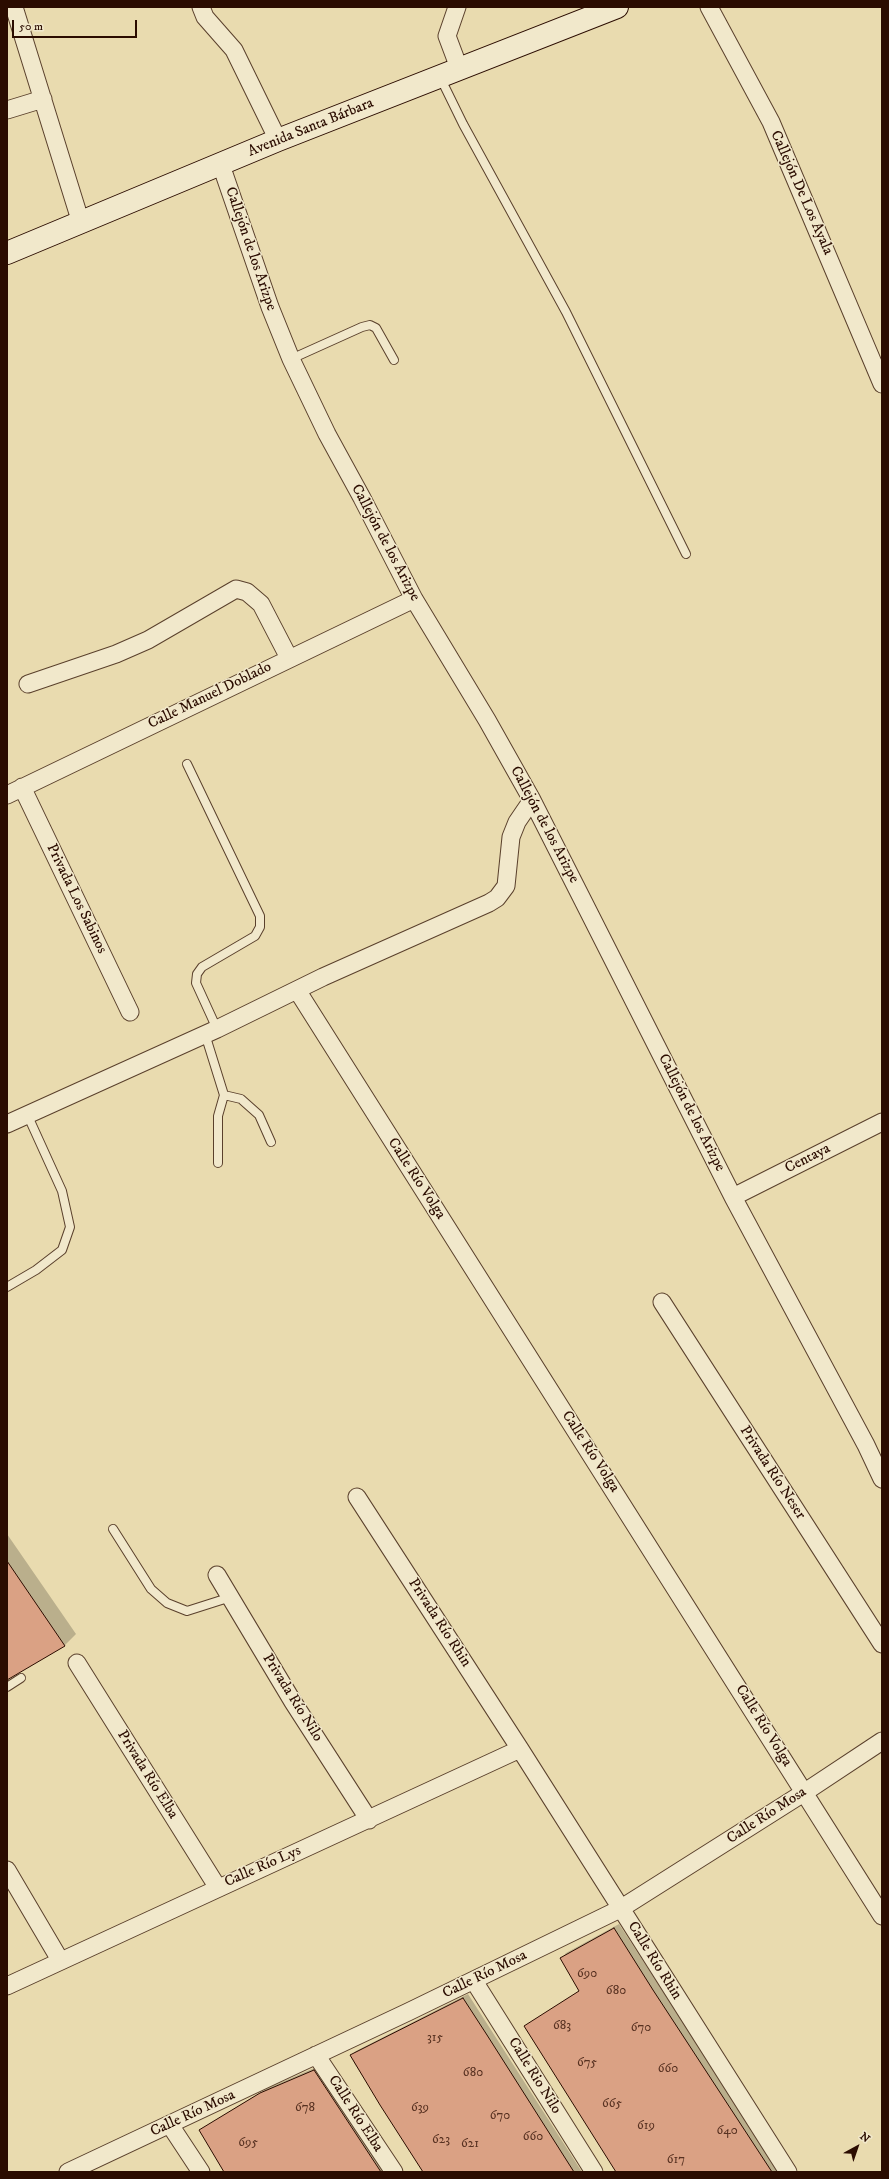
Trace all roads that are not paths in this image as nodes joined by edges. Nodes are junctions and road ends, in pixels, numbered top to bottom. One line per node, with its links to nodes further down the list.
1 (14, 7): 8 (street)
2 (201, 7): 10 (street)
3 (457, 7): 6 (street)
4 (617, 7): 6 (street, Avenida Santa Bárbara)
5 (709, 7): 16 (street, Callejón De Los Ayala)
6 (459, 68): 7 (street, Avenida Santa Bárbara)
7 (440, 76): 10 (street, Avenida Santa Bárbara); 17 (lane)
8 (43, 99): 9 (street); 12 (street)
9 (7, 110)
10 (278, 140): 11 (street, Avenida Santa Bárbara)
11 (221, 165): 12 (street, Avenida Santa Bárbara); 14 (street, Callejón de los Arizpe)
12 (81, 223): 13 (street, Avenida Santa Bárbara)
13 (7, 254)
14 (291, 359): 15 (lane); 18 (street, Callejón de los Arizpe)
15 (394, 360)
16 (882, 384)
17 (686, 554)
18 (414, 599): 19 (street, Calle Manuel Doblado); 23 (street, Callejón de los Arizpe)
19 (290, 658): 20 (street); 22 (street, Calle Manuel Doblado)
20 (28, 684)
21 (187, 764): 26 (lane)
22 (14, 791): 25 (street, Privada Los Sabinos)
23 (532, 800): 24 (street); 33 (street, Callejón de los Arizpe)
24 (297, 990): 26 (street); 47 (street, Calle Río Volga)
25 (130, 1012)
26 (211, 1032): 27 (lane); 28 (street)
27 (224, 1095): 31 (lane); 32 (lane)
28 (28, 1114): 30 (street); 34 (lane)
29 (882, 1122): 33 (street, Centaya)
30 (7, 1124)
31 (271, 1142)
32 (218, 1163)
33 (733, 1197): 36 (street, Callejón de los Arizpe)
34 (7, 1287)
35 (662, 1302): 41 (street, Privada Río Neser)
36 (882, 1479)
37 (357, 1497): 46 (street, Privada Río Rhin)
38 (112, 1529): 40 (lane)
39 (218, 1574): 40 (street, Privada Río Nilo)
40 (231, 1597): 48 (street, Privada Río Nilo)
41 (882, 1644)
42 (77, 1663): 50 (street, Privada Río Elba)
43 (21, 1678): 44 (lane)
44 (7, 1687)
45 (882, 1741): 47 (street, Calle Río Mosa)
46 (520, 1750): 48 (street, Calle Río Lys); 51 (street, Calle Río Rhin)
47 (805, 1792): 51 (street, Calle Río Mosa); 52 (street, Calle Río Volga)
48 (369, 1820): 50 (street, Calle Río Lys)
49 (7, 1870): 53 (street)
50 (218, 1888): 53 (street, Calle Río Lys)
51 (620, 1909): 54 (street, Calle Río Mosa); 62 (street, Calle Río Rhin)
52 (882, 1916)
53 (60, 1960): 55 (street, Calle Río Lys)
54 (474, 1981): 56 (street, Calle Río Mosa); 61 (street, Calle Rio Nilo)
55 (7, 1986)
56 (316, 2055): 57 (street, Calle Río Mosa); 60 (street, Calle Río Elba)
57 (170, 2125): 58 (street, Calle Río Mosa); 59 (street)
58 (68, 2172)
59 (201, 2172)
60 (394, 2172)
61 (594, 2172)
62 (788, 2172)

